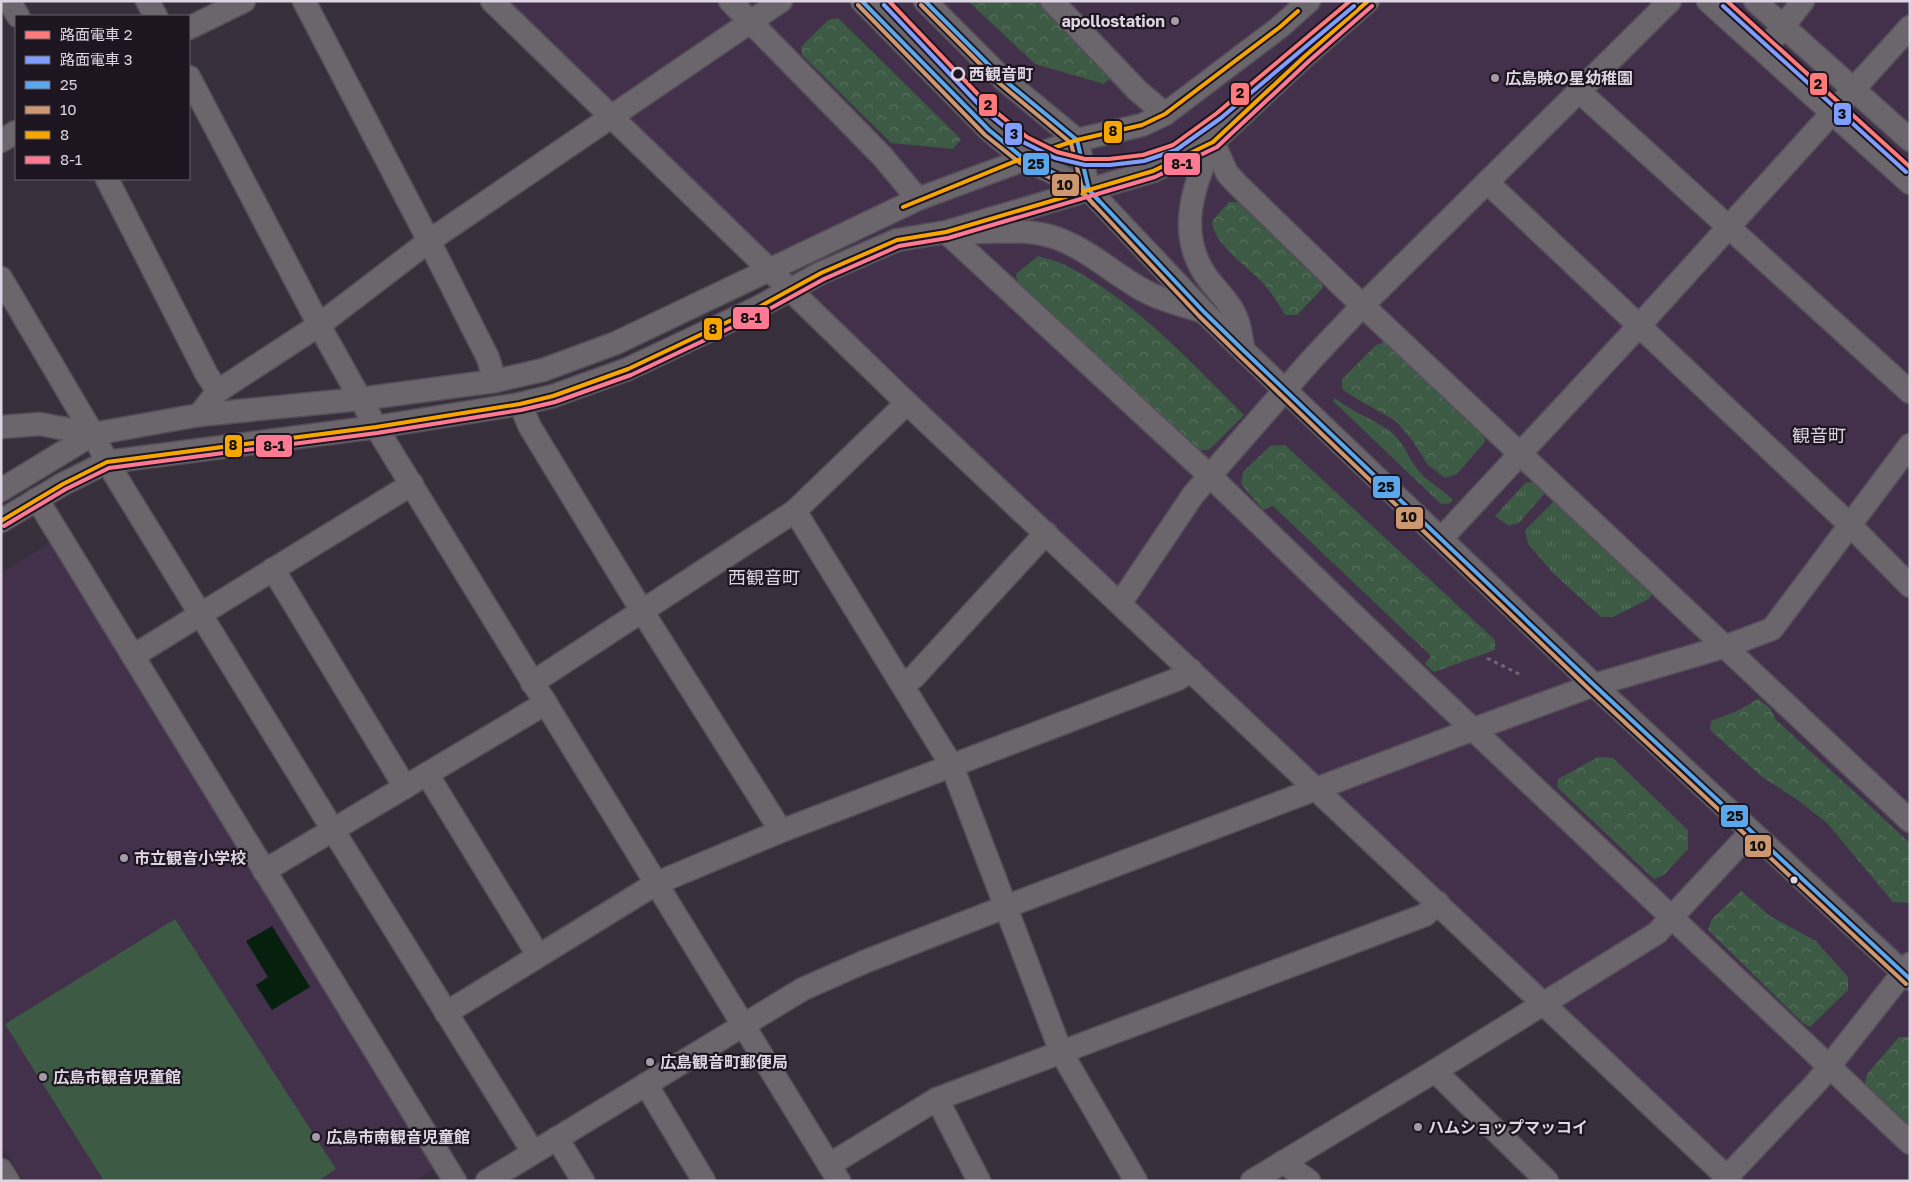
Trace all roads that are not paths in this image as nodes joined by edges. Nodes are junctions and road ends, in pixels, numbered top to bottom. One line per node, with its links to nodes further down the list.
1 (147, 1): 16 (street)
2 (244, 1): 20 (street)
3 (304, 1): 41 (street)
4 (492, 1): 27 (street)
5 (730, 1): 17 (street)
6 (781, 1): 17 (street)
7 (862, 1): 33 (street)
8 (925, 1): 29 (street)
9 (1052, 1): 26 (street)
10 (1310, 1): 26 (street)
11 (1368, 1): 32 (street)
12 (1670, 1): 24 (street)
13 (1708, 1): 21 (street)
14 (1755, 1): 18 (street)
15 (1803, 1): 18 (street)
16 (155, 15)
17 (750, 22): 27 (street); 38 (street)
18 (1784, 27): 21 (street); 23 (street)
19 (1910, 27): 23 (street)
20 (190, 28)
21 (1763, 51): 25 (street)
22 (190, 79): 47 (street)
23 (1854, 88): 25 (street); 30 (street)
24 (1580, 92): 35 (street); 39 (street)
25 (1832, 113): 36 (street); 39 (street)
26 (1165, 114): 29 (street)
27 (611, 116): 41 (street); 42 (street)
28 (15, 133): 31 (street)
29 (1077, 140): 33 (street); 37 (street)
30 (1910, 140)
31 (1, 141)
32 (1213, 142): 37 (street); 45 (street); 49 (street)
33 (1023, 158): 37 (street); 38 (street)
34 (108, 180): 51 (street)
35 (1488, 183): 45 (street); 48 (street)
36 (1910, 183)
37 (1089, 190): 40 (street); 46 (street)
38 (918, 199): 42 (street)
39 (1728, 228): 48 (street); 53 (street)
40 (946, 232): 44 (street); 46 (street); 64 (street)
41 (429, 241): 47 (street); 50 (street)
42 (771, 270): 44 (street); 50 (street)
43 (1, 278): 60 (street)
44 (789, 289): 55 (street); 56 (street)
45 (1363, 305): 52 (street); 62 (street)
46 (1204, 312): 49 (street)
47 (318, 325): 51 (street); 54 (street)
48 (1638, 327): 62 (street); 70 (street)
49 (1244, 351): 52 (street)
50 (495, 381): 54 (street)
51 (218, 390): 57 (street)
52 (1286, 390): 64 (street); 72 (street)
53 (1910, 392)
54 (360, 399): 57 (street); 58 (street)
55 (908, 403): 68 (street); 71 (street)
56 (520, 404): 58 (street); 76 (street)
57 (198, 415): 60 (street)
58 (376, 426): 63 (street); 65 (street)
59 (1, 427): 60 (street)
60 (93, 434): 63 (street); 66 (street)
61 (1910, 445): 70 (street)
62 (1521, 452): 72 (street); 78 (street)
63 (107, 462): 67 (street); 77 (street)
64 (1209, 475): 75 (street); 85 (street)
65 (412, 484): 73 (street); 81 (street)
66 (1, 490)
67 (37, 499): 69 (street); 79 (street)
68 (795, 511): 76 (street); 82 (street)
69 (1, 521)
70 (1849, 524): 74 (street); 78 (street)
71 (1046, 533): 75 (street); 82 (street)
72 (1441, 539): 83 (street)
73 (273, 569): 77 (street); 88 (street)
74 (1910, 586)
75 (1121, 602): 80 (street)
76 (642, 611): 81 (street); 92 (street)
77 (200, 614): 79 (street); 91 (street)
78 (1727, 646): 83 (street); 90 (street)
79 (133, 656): 94 (street)
80 (1191, 670): 86 (street); 89 (street)
81 (532, 683): 84 (street)
82 (902, 683): 86 (street)
83 (1594, 685): 85 (street); 93 (street)
84 (546, 703): 87 (street); 95 (street)
85 (1474, 729): 89 (street); 98 (street)
86 (952, 766): 92 (street); 97 (street)
87 (427, 774): 88 (street); 99 (street)
88 (405, 787): 91 (street)
89 (1316, 788): 96 (street); 97 (street)
90 (1910, 820)
91 (333, 830): 94 (street); 102 (street)
92 (781, 831): 95 (street)
93 (1751, 832): 98 (street); 100 (street)
94 (264, 871): 117 (street)
95 (656, 883): 99 (street); 103 (street)
96 (1438, 902): 101 (street); 104 (street)
97 (1005, 907): 103 (street); 104 (street)
98 (1673, 918): 101 (street); 105 (street)
99 (538, 955): 102 (street)
100 (1907, 972): 105 (street)
101 (1543, 1003): 106 (street); 115 (street)
102 (446, 1013): 111 (street)
103 (743, 1025): 107 (street); 114 (street)
104 (1061, 1052): 108 (street); 122 (street)
105 (1830, 1066): 110 (street); 115 (street)
106 (1434, 1071): 112 (street); 125 (street)
107 (646, 1084): 109 (street); 120 (street)
108 (938, 1099): 114 (street); 121 (street)
109 (557, 1138): 111 (street); 119 (street)
110 (1910, 1143)
111 (533, 1152): 118 (street)
112 (1283, 1162): 123 (street); 124 (street)
113 (1, 1170): 116 (street)
114 (834, 1173)
115 (1726, 1179)
116 (8, 1181)
117 (455, 1181)
118 (487, 1181)
119 (584, 1181)
120 (704, 1181)
121 (979, 1181)
122 (1136, 1181)
123 (1252, 1181)
124 (1309, 1181)
125 (1548, 1181)

